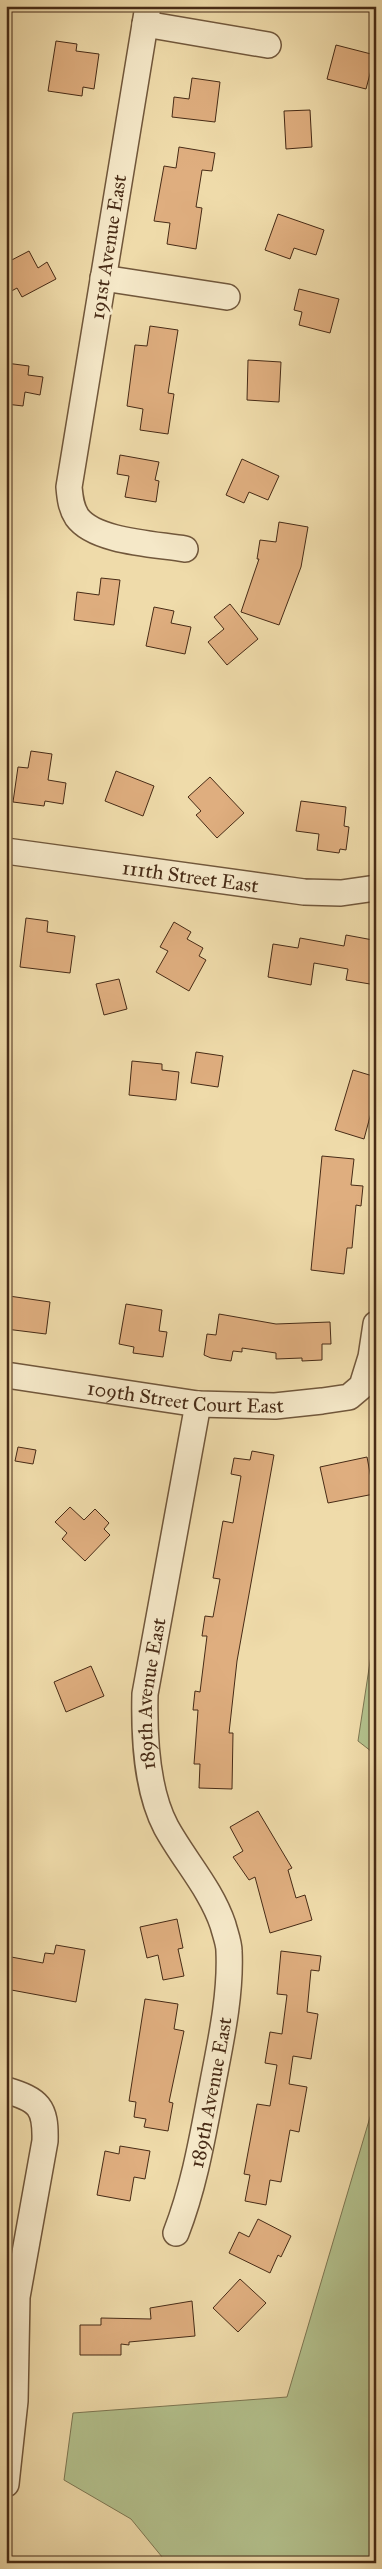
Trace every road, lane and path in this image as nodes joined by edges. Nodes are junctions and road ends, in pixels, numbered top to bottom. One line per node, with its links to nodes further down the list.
1 (146, 15): 2 (street); 3 (street, 191st Avenue East)
2 (268, 46)
3 (104, 278): 4 (street); 5 (street, 191st Avenue East)
4 (226, 297)
5 (185, 549)
6 (6, 851): 7 (street, 111th Street East)
7 (376, 888)
8 (376, 1324): 10 (street, 109th Street Court East)
9 (6, 1375): 10 (street, 109th Street Court East)
10 (198, 1404): 12 (street, 189th Avenue East)
11 (6, 2090): 13 (street)
12 (176, 2233)
13 (13, 2275): 14 (street)
14 (6, 2484)

